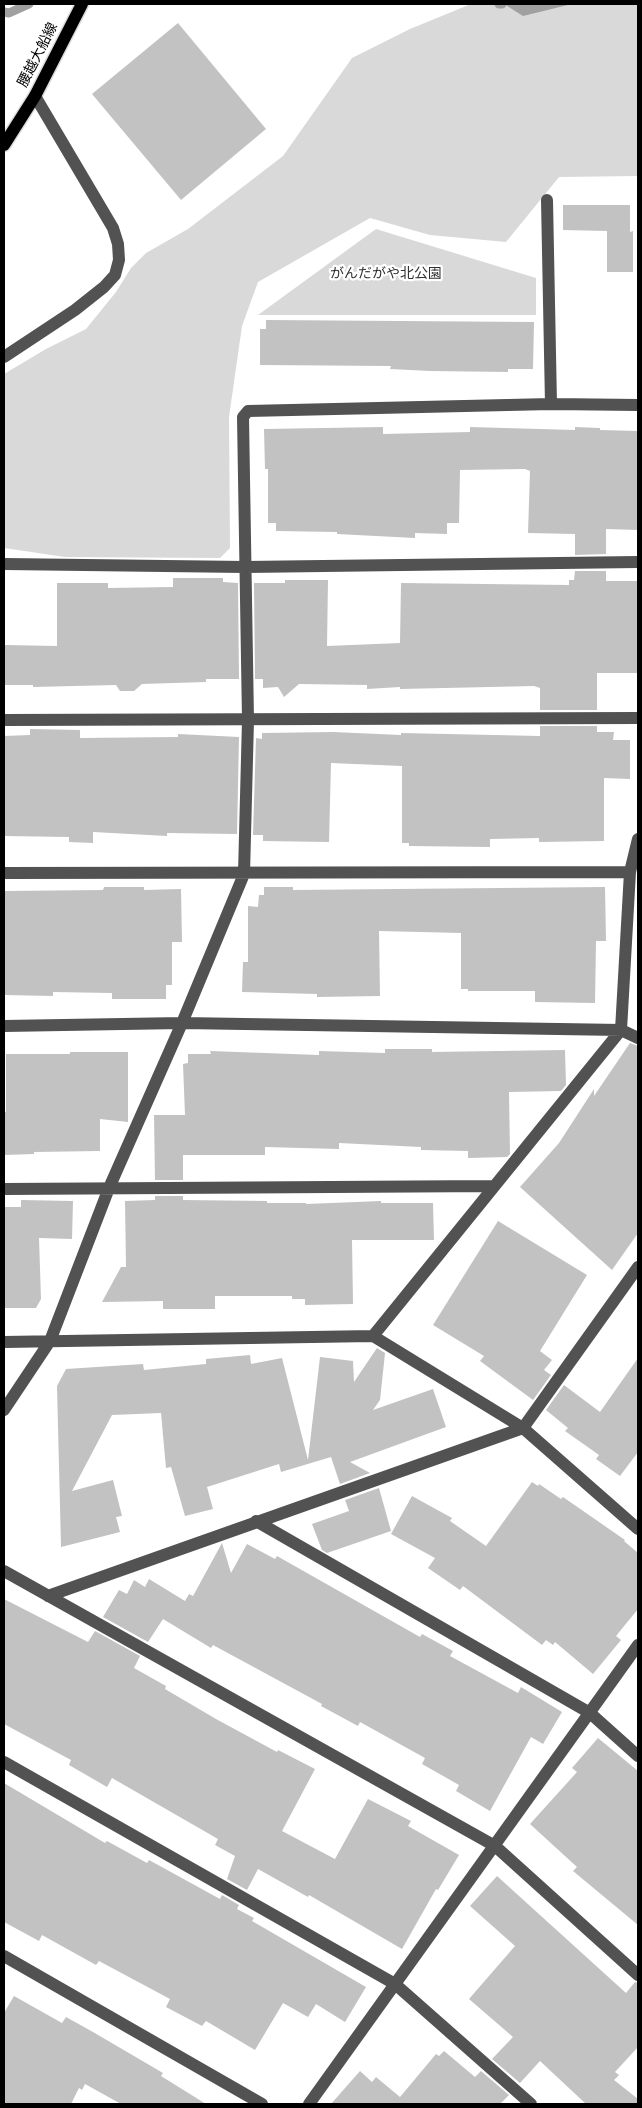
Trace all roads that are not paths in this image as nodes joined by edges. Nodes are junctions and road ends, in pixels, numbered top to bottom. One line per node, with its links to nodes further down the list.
1 (82, 4): 2 (main road, 腰越大船線)
2 (35, 96): 3 (main road, 腰越大船線); 5 (street)
3 (4, 145)
4 (548, 200): 6 (street)
5 (4, 357)
6 (551, 404): 7 (street); 10 (street)
7 (638, 406)
8 (638, 562): 10 (street)
9 (4, 564): 10 (street)
10 (245, 567): 13 (street)
11 (638, 718): 13 (street)
12 (4, 720): 13 (street)
13 (248, 720): 17 (street)
14 (638, 839): 15 (street)
15 (630, 872): 17 (street); 20 (street)
16 (4, 873): 17 (street)
17 (244, 874): 18 (street)
18 (182, 1023): 19 (street); 20 (street); 23 (street)
19 (4, 1026)
20 (621, 1030): 21 (street); 22 (street)
21 (638, 1038)
22 (494, 1186): 23 (street); 26 (street)
23 (109, 1188): 24 (street); 27 (street)
24 (4, 1189)
25 (638, 1267): 30 (street)
26 (373, 1336): 27 (street); 30 (street)
27 (50, 1340): 28 (street); 29 (street)
28 (4, 1342)
29 (4, 1410)
30 (523, 1428): 31 (street); 32 (street)
31 (256, 1521): 34 (street); 36 (street)
32 (638, 1529)
33 (4, 1571): 34 (street)
34 (48, 1596): 39 (street)
35 (638, 1645): 36 (street)
36 (590, 1713): 37 (street); 39 (street)
37 (638, 1756)
38 (4, 1762): 42 (street)
39 (495, 1846): 41 (street); 42 (street)
40 (4, 1956): 43 (street)
41 (638, 1975)
42 (395, 1984): 44 (street); 45 (street)
43 (262, 2104)
44 (309, 2104)
45 (531, 2104)

